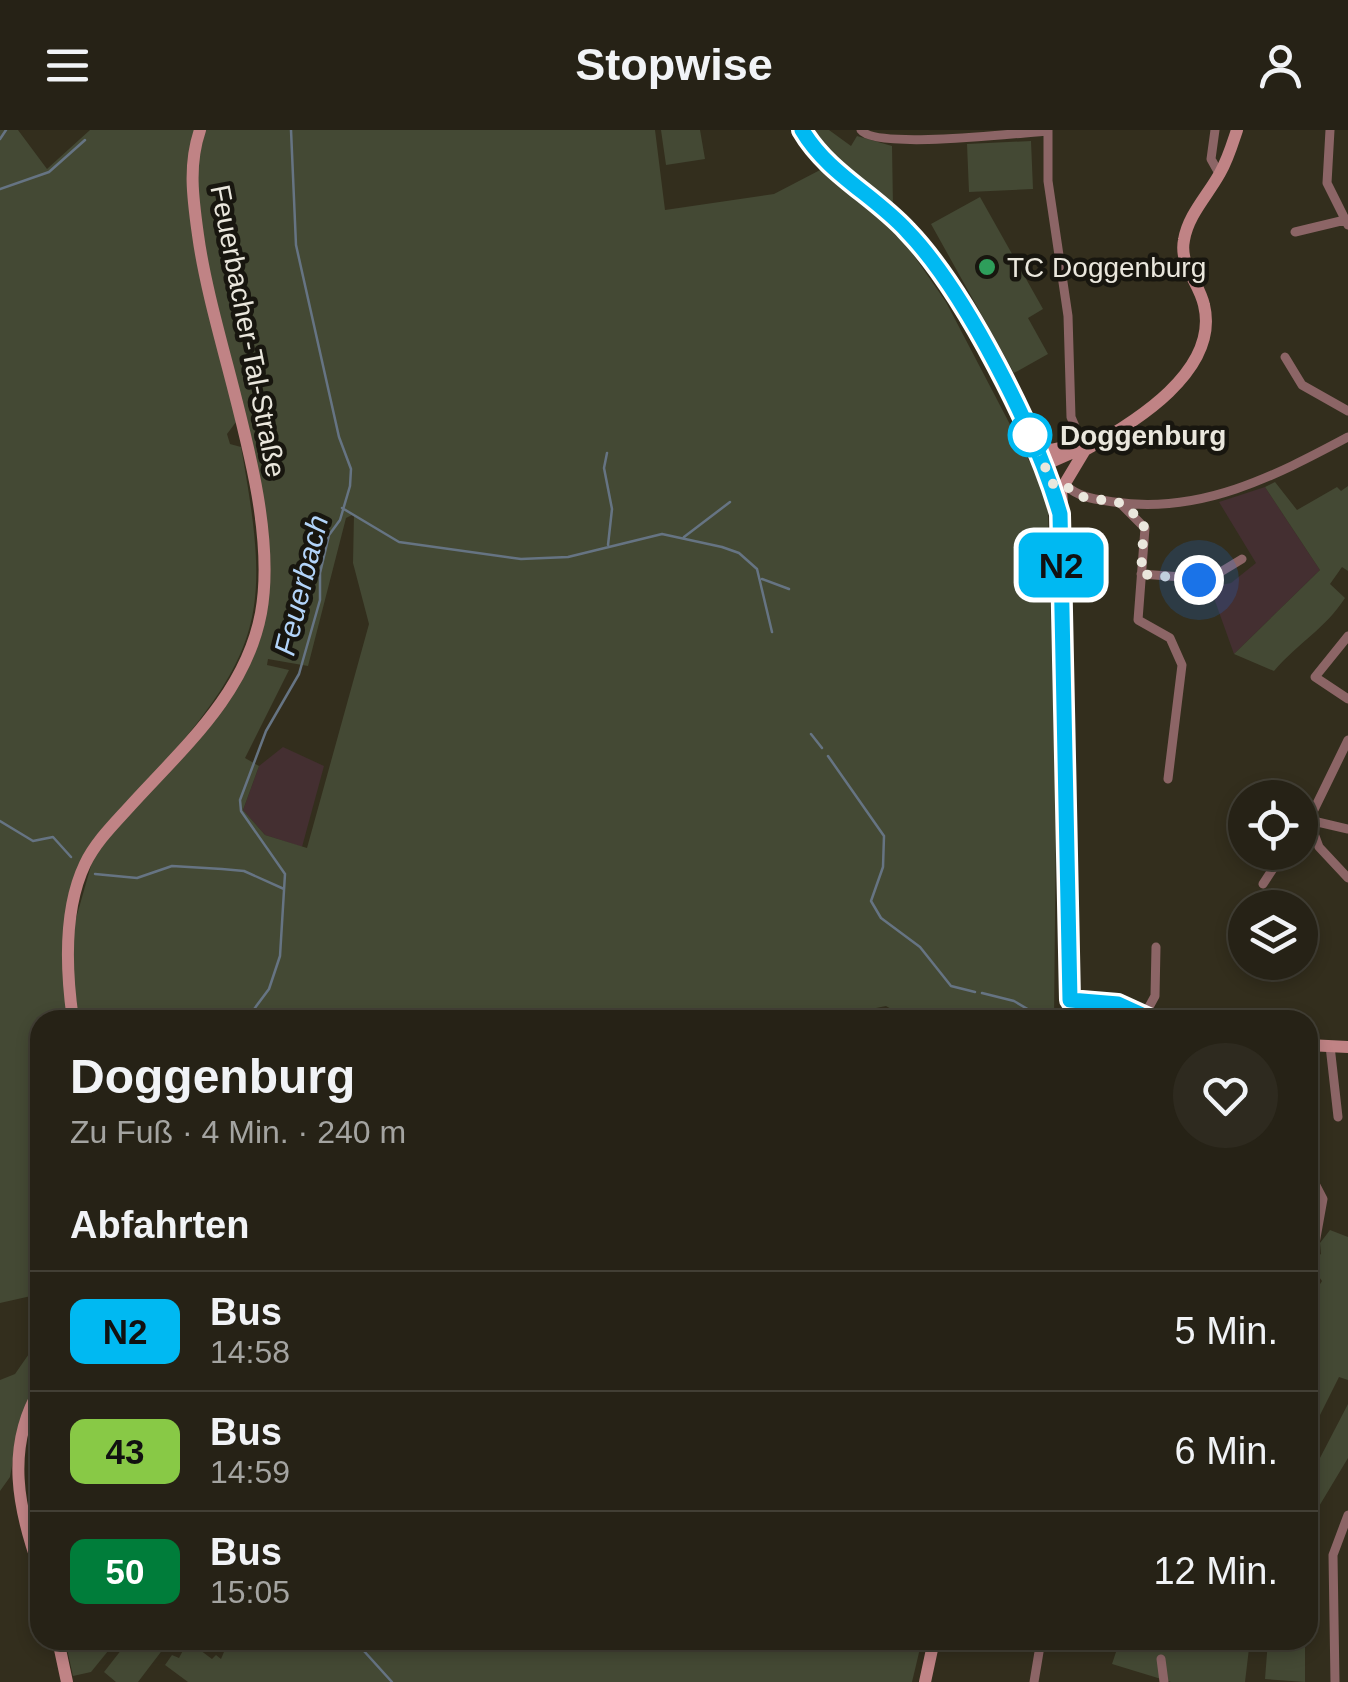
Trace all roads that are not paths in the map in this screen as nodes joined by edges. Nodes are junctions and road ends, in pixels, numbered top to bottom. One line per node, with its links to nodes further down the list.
1 (200, 130): 34 (main road, Feuerbacher-Tal-Straße)
2 (802, 130): 13 (main road)
3 (861, 130): 7 (street)
4 (1214, 130): 8 (street)
5 (1237, 130): 8 (main road)
6 (1330, 130): 9 (street)
7 (1048, 131): 15 (street)
8 (1220, 175): 15 (main road)
9 (1346, 223): 10 (street)
10 (1295, 232)
11 (1286, 356): 12 (street)
12 (1348, 411)
13 (1031, 436): 15 (main road); 16 (main road)
14 (1348, 437): 18 (street)
15 (1082, 450): 16 (main road); 17 (main road)
16 (1044, 465): 17 (main road)
17 (1058, 484): 18 (street); 33 (main road)
18 (1120, 503): 20 (street)
19 (1242, 560): 20 (street)
20 (1141, 574): 24 (street)
21 (1348, 636): 22 (street)
22 (1348, 699)
23 (1348, 740): 25 (street)
24 (1168, 780)
25 (1318, 804)
26 (1318, 829): 27 (street)
27 (1348, 829)
28 (1318, 843): 30 (street)
29 (1272, 870): 31 (street)
30 (1348, 878)
31 (1263, 884)
32 (1156, 947): 37 (street)
33 (1070, 1000): 35 (main road); 36 (main road)
34 (72, 1010)
35 (1069, 1010)
36 (1131, 1010)
37 (1151, 1010)
38 (1318, 1045): 39 (main road)
39 (1330, 1046): 40 (main road); 41 (street)
40 (1348, 1047)
41 (1338, 1117)
42 (1318, 1189): 43 (street)
43 (1318, 1226)
44 (30, 1412): 46 (main road)
45 (1348, 1516): 55 (street)
46 (30, 1537)
47 (57, 1650): 51 (main road)
48 (932, 1650): 52 (main road)
49 (1039, 1650): 53 (street)
50 (1161, 1659): 54 (street)
51 (64, 1682)
52 (925, 1682)
53 (1034, 1682)
54 (1164, 1682)
55 (1336, 1682)

